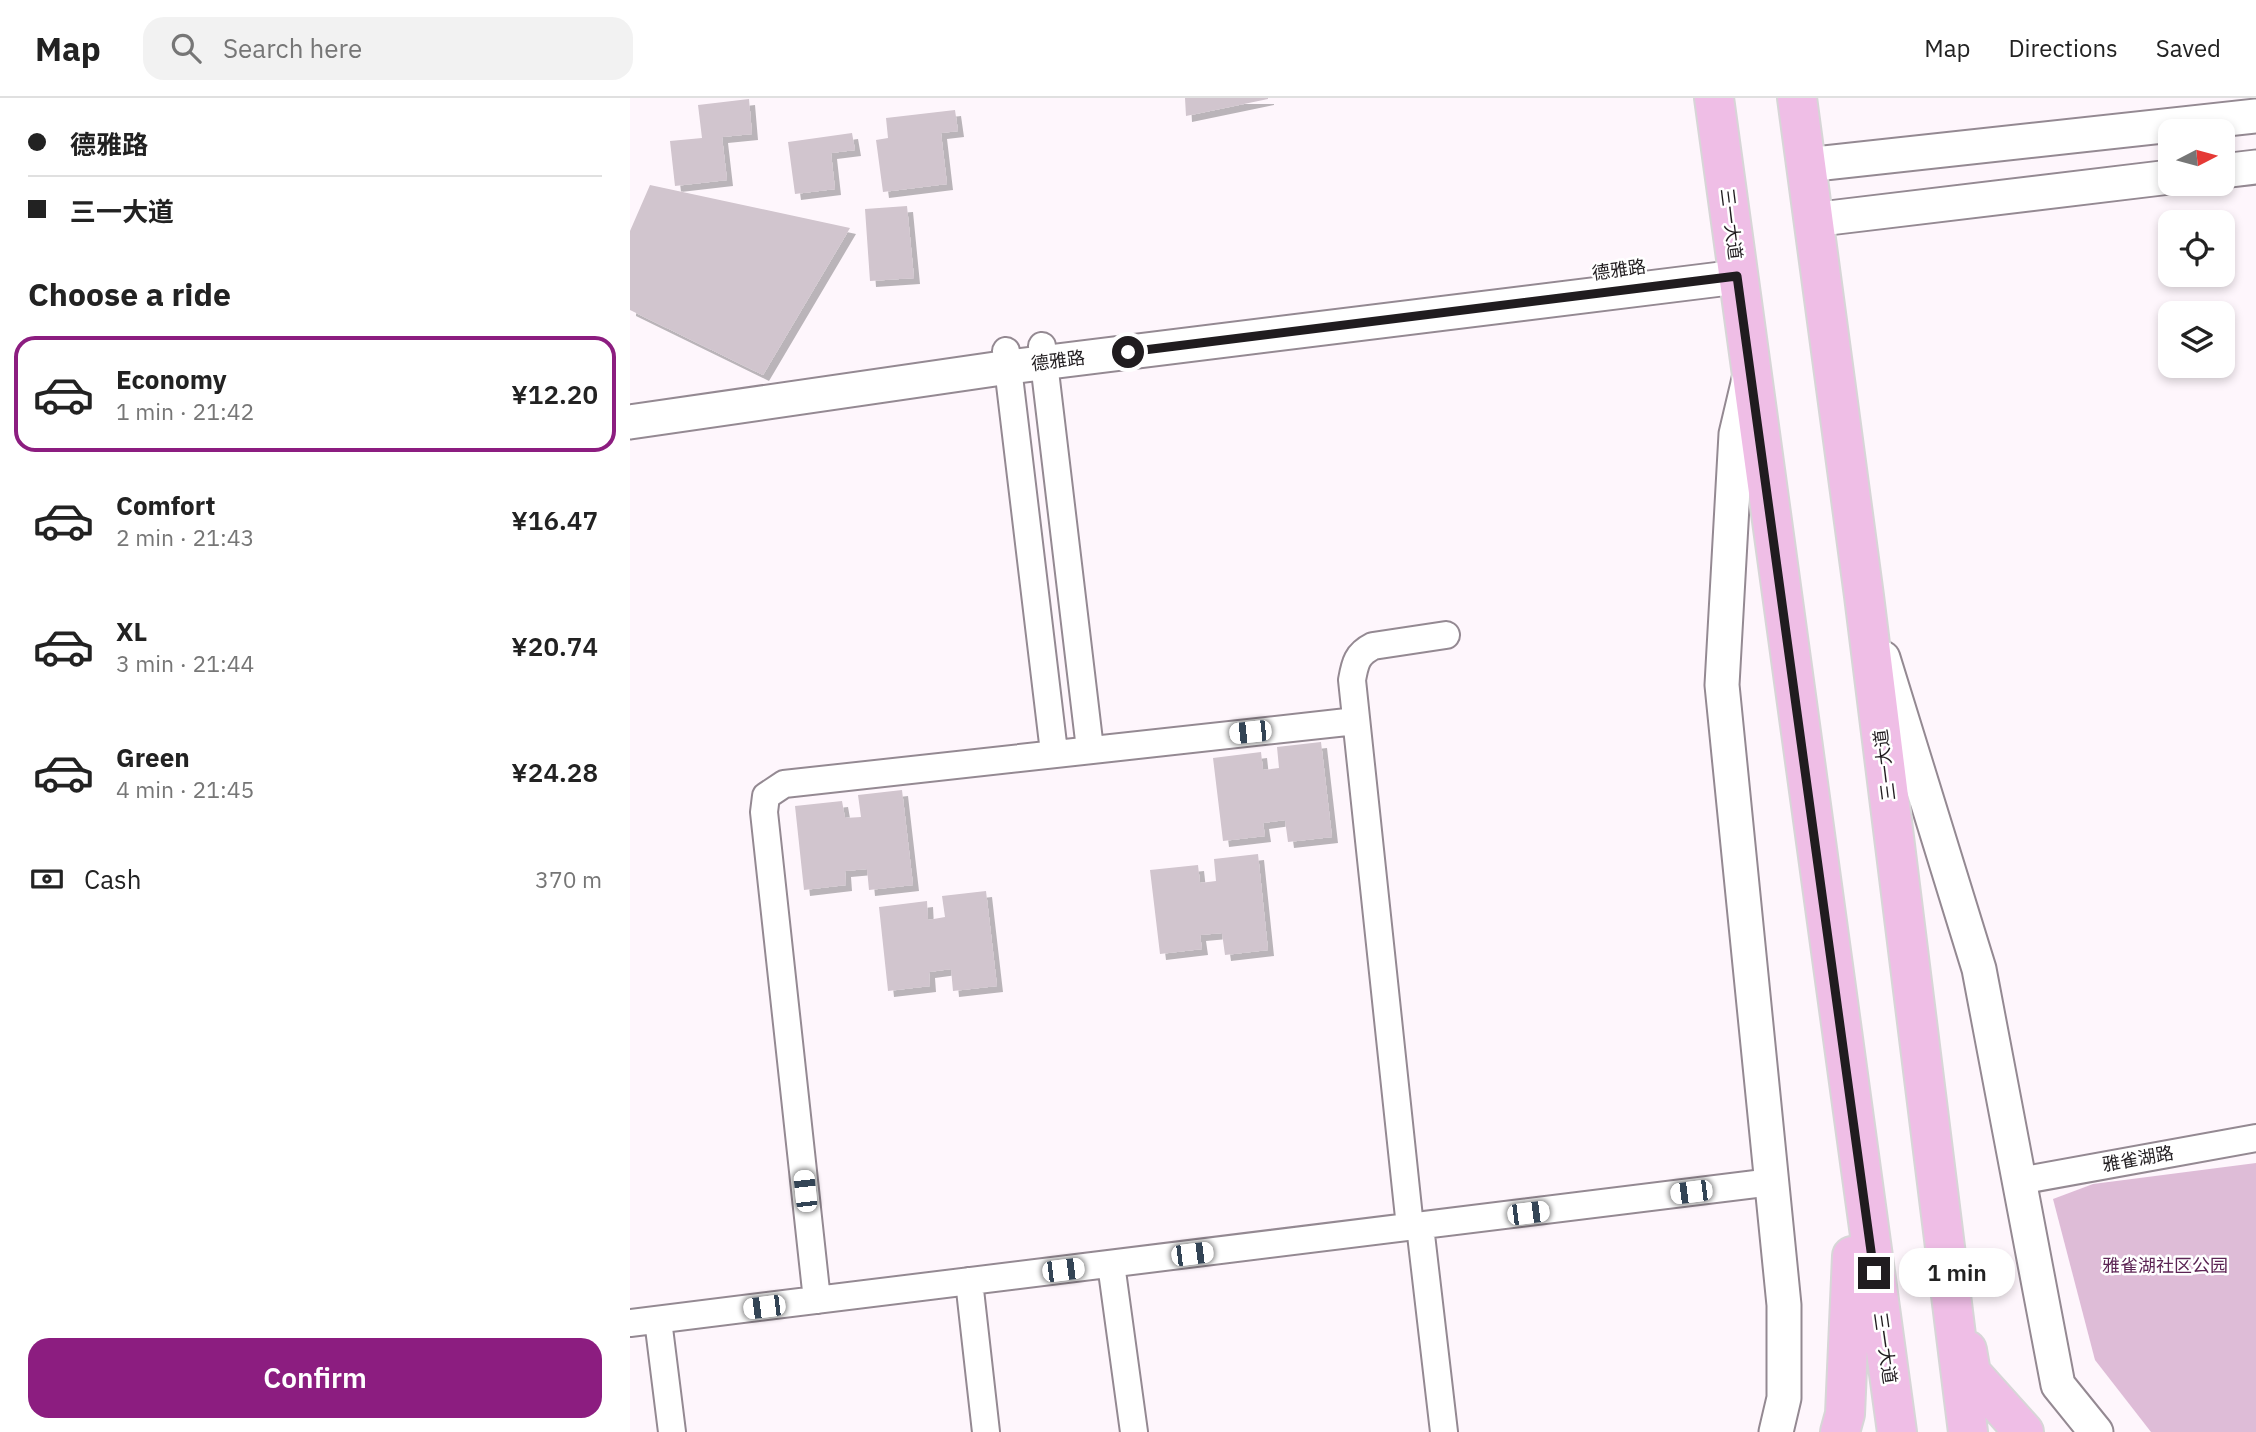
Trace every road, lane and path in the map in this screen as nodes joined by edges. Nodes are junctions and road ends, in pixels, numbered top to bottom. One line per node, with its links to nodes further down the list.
1 (1714, 98): 9 (highway, 三一大道)
2 (1797, 98): 4 (highway, 三一大道)
3 (2256, 116): 4 (street)
4 (1807, 165): 8 (highway, 三一大道)
5 (2256, 167): 6 (street)
6 (2235, 169)
7 (2158, 178): 8 (street)
8 (1812, 219): 15 (highway, 三一大道)
9 (1736, 266): 10 (street, 德雅路); 12 (highway, 三一大道)
10 (1044, 354): 11 (street, 德雅路); 18 (street)
11 (1007, 359): 13 (street, 德雅路); 14 (street, 德雅路); 19 (street)
12 (1750, 373): 21 (highway, 三一大道); 24 (street)
13 (630, 404)
14 (630, 422)
15 (1864, 596): 20 (highway, 三一大道); 23 (street)
16 (1446, 635): 17 (street)
17 (1356, 721): 18 (street); 25 (street)
18 (1090, 749): 19 (street)
19 (1054, 752): 28 (street)
20 (1919, 1047): 38 (highway, 三一大道); 39 (highway)
21 (1852, 1114): 36 (highway); 37 (highway, 三一大道)
22 (2256, 1138): 23 (street, 雅雀湖路)
23 (2019, 1181): 40 (street)
24 (1772, 1182): 25 (street); 35 (street)
25 (1415, 1227): 26 (street); 34 (street)
26 (1111, 1264): 27 (street); 33 (street)
27 (969, 1281): 28 (street); 32 (street)
28 (817, 1300): 29 (street)
29 (658, 1320): 30 (street); 31 (street)
30 (630, 1323)
31 (672, 1432)
32 (986, 1432)
33 (1133, 1432)
34 (1444, 1432)
35 (1776, 1432)
36 (1840, 1432)
37 (1897, 1432)
38 (1968, 1432)
39 (2024, 1432)
40 (2096, 1432)

